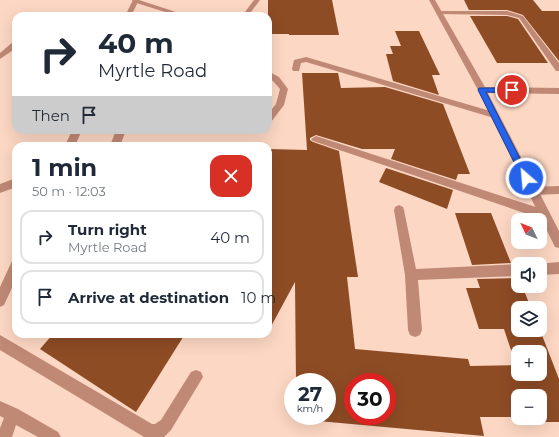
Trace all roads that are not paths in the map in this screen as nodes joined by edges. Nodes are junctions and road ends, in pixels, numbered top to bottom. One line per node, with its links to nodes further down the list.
1 (257, 0): 6 (street)
2 (432, 0): 7 (street)
3 (135, 1): 4 (street); 5 (street)
4 (130, 12)
5 (172, 12)
6 (248, 12)
7 (439, 13): 11 (street); 13 (street)
8 (12, 47): 9 (street)
9 (0, 57)
10 (296, 68): 16 (street)
11 (559, 69)
12 (272, 76): 15 (street)
13 (482, 90): 14 (street); 16 (street)
14 (559, 91)
15 (272, 115)
16 (494, 115): 21 (street)
17 (316, 139): 23 (street)
18 (12, 184): 19 (street)
19 (0, 189)
20 (559, 190): 21 (street)
21 (532, 191): 24 (street)
22 (399, 210): 31 (street)
23 (539, 213)
24 (544, 213)
25 (547, 219): 26 (street)
26 (559, 243)
27 (559, 268): 28 (street)
28 (547, 269)
29 (511, 270): 31 (street)
30 (12, 274): 32 (street)
31 (411, 275): 33 (street)
32 (0, 301)
33 (415, 330)
34 (0, 342): 35 (street)
35 (196, 377)
36 (7, 411): 37 (street); 38 (street)
37 (4, 437)
38 (54, 437)

